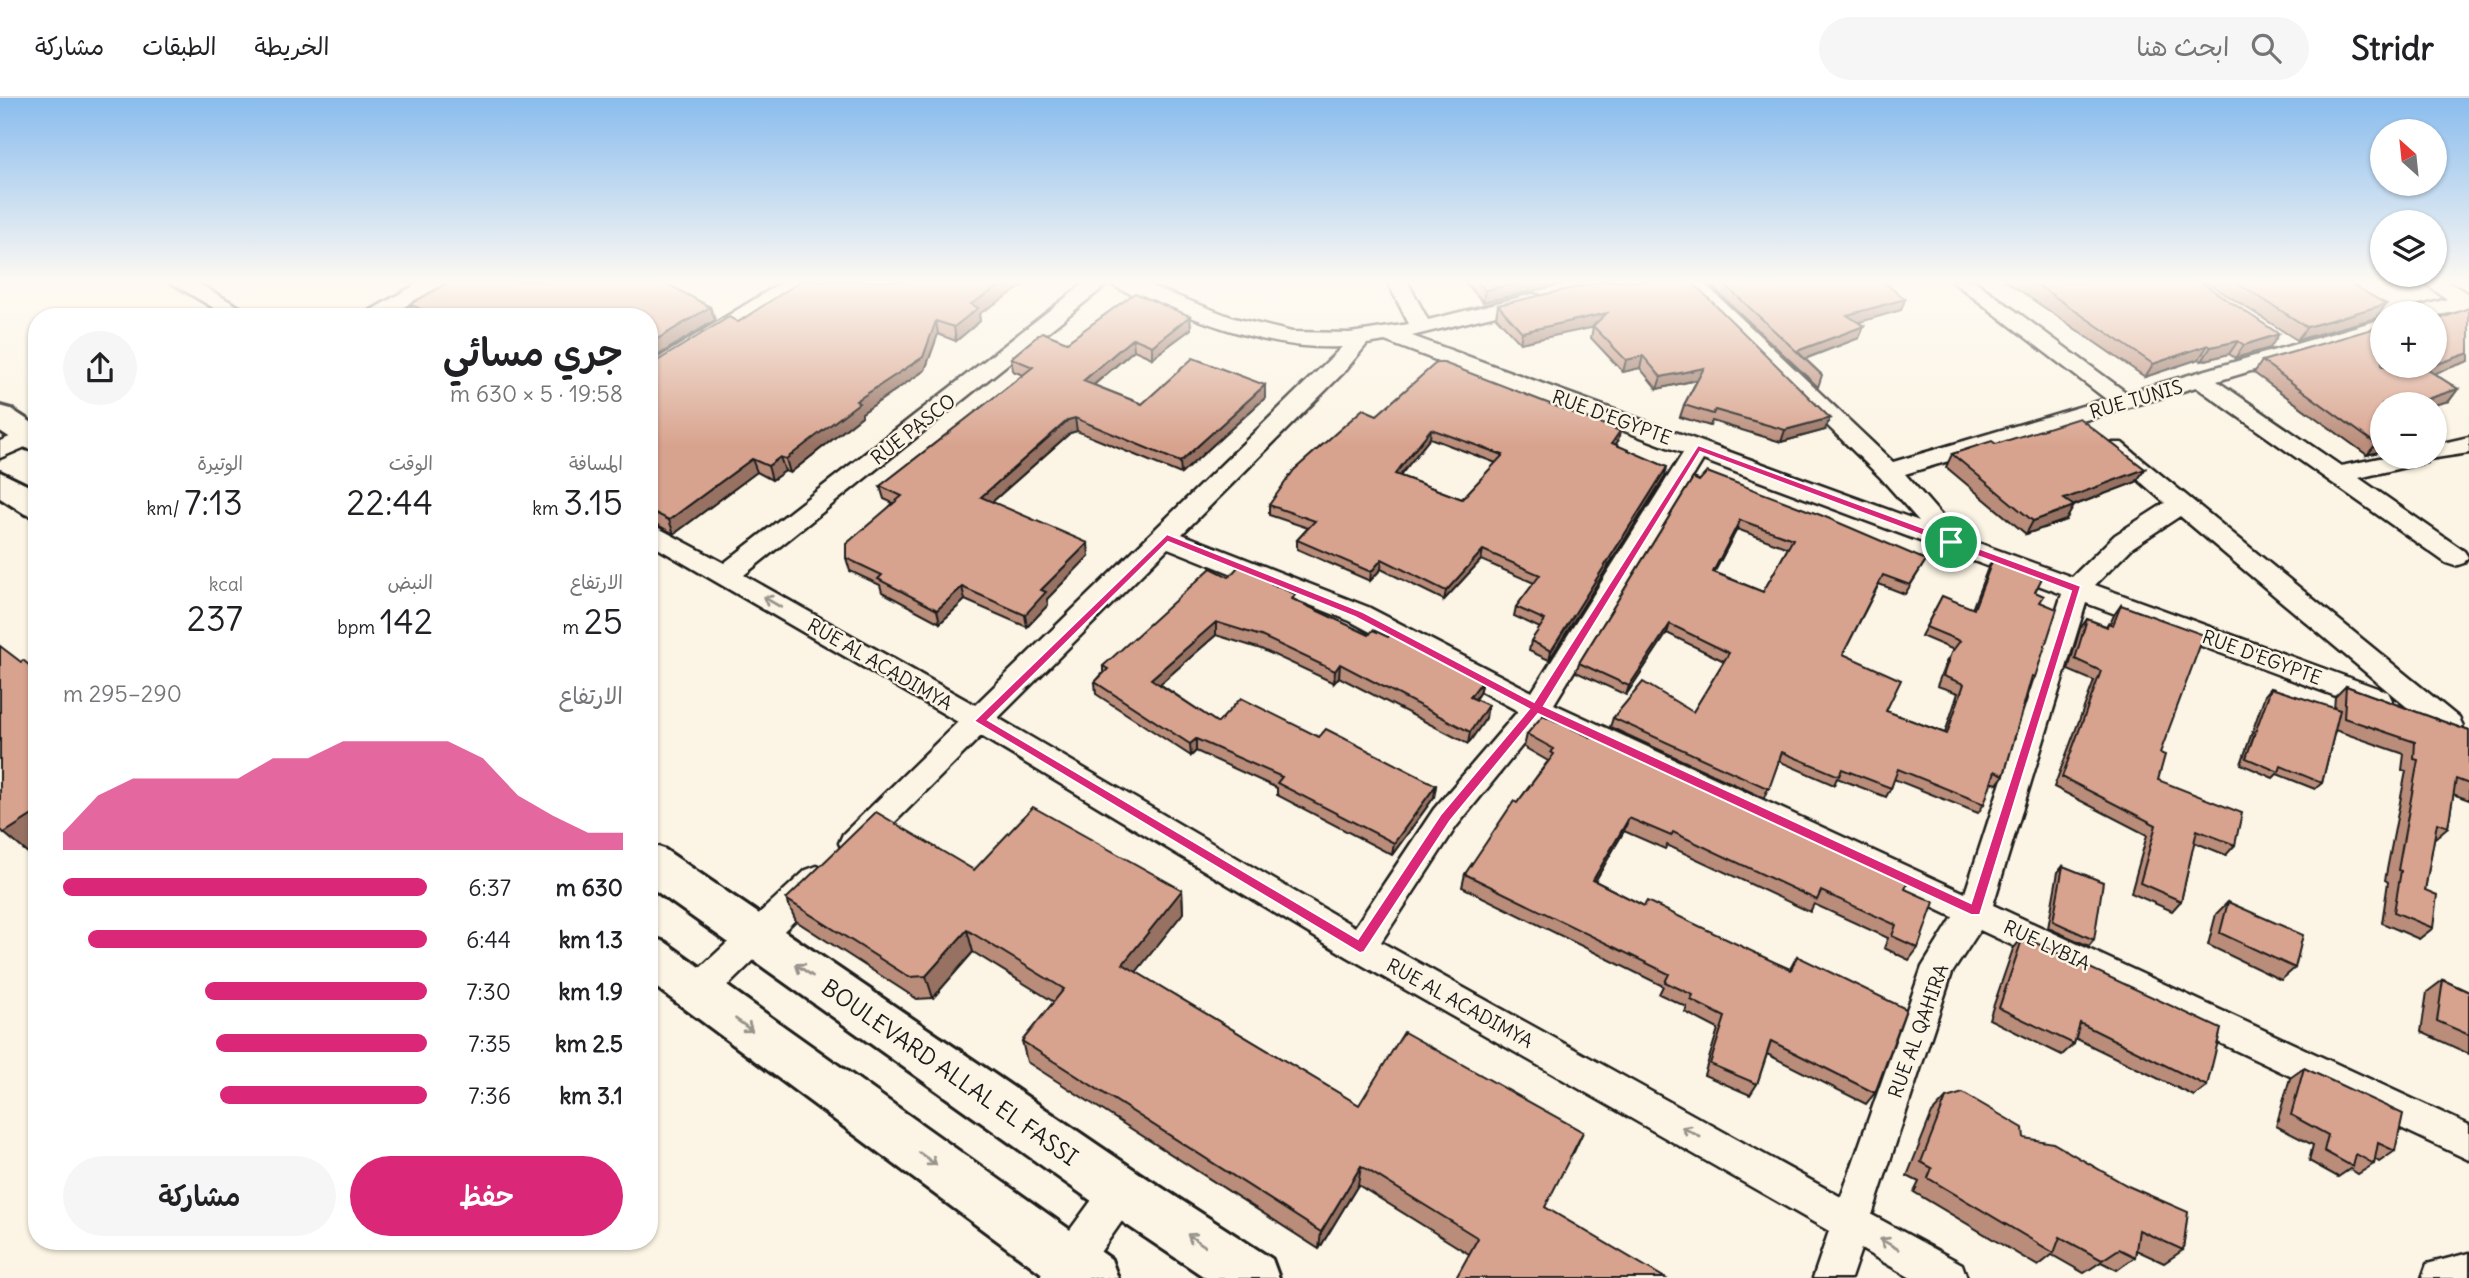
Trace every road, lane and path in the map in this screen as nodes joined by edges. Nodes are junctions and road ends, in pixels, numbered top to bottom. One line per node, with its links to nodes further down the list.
1 (710, 336): 11 (street)
2 (1030, 336): 30 (street, RUE PASCO)
3 (1276, 336): 4 (street)
4 (1372, 336)
5 (1373, 336): 19 (street, RUE D'EGYPTE); 27 (street)
6 (1748, 336): 23 (street)
7 (2036, 336): 13 (street)
8 (2345, 336): 10 (street, RUE TUNIS)
9 (2272, 337): 10 (street)
10 (2294, 351): 12 (street, RUE TUNIS)
11 (658, 368)
12 (2201, 380): 13 (street, RUE TUNIS); 24 (street)
13 (2124, 402): 15 (street, RUE TUNIS)
14 (0, 416): 16 (main road)
15 (2077, 417): 23 (street, RUE TUNIS); 25 (street)
16 (28, 436)
17 (28, 441): 20 (street)
18 (2469, 445): 21 (street)
19 (1698, 448): 28 (street, RUE D'EGYPTE); 32 (street)
20 (0, 450)
21 (2447, 450)
22 (2370, 468): 24 (street)
23 (1889, 471): 28 (street)
24 (2338, 475): 29 (street)
25 (2181, 505): 31 (street); 34 (street)
26 (658, 537): 30 (street, RUE AL ACADIMYA)
27 (1167, 538): 32 (street, RUE LYBIA); 33 (street)
28 (1951, 542): 31 (street, RUE D'EGYPTE)
29 (2455, 557)
30 (725, 576): 33 (street, RUE AL ACADIMYA, one-way to 30)
31 (2077, 589): 34 (street, RUE D'EGYPTE); 36 (street, RUE AL QAHIRA)
32 (1536, 708): 36 (street, RUE LYBIA); 38 (street)
33 (979, 721): 37 (street); 38 (street, RUE AL ACADIMYA)
34 (2459, 730)
35 (658, 868): 37 (main road, BOULEVARD ALLAL EL FASSI)
36 (1975, 911): 41 (street, RUE LYBIA); 43 (street, RUE AL QAHIRA)
37 (756, 937): 40 (street); 42 (main road, BOULEVARD ALLAL EL FASSI, one-way to 37)
38 (1360, 947): 43 (street, RUE AL ACADIMYA, one-way to 38)
39 (658, 963): 40 (main road)
40 (698, 992): 45 (main road, one-way to 45)
41 (2469, 1143)
42 (1121, 1191): 45 (street); 46 (main road, BOULEVARD ALLAL EL FASSI, one-way to 42)
43 (1851, 1221): 47 (street, RUE AL QAHIRA); 48 (street, RUE AL ACADIMYA, one-way to 43)
44 (2469, 1272): 49 (street)
45 (1074, 1273)
46 (1253, 1278)
47 (1832, 1278)
48 (1948, 1278)
49 (2441, 1278)

